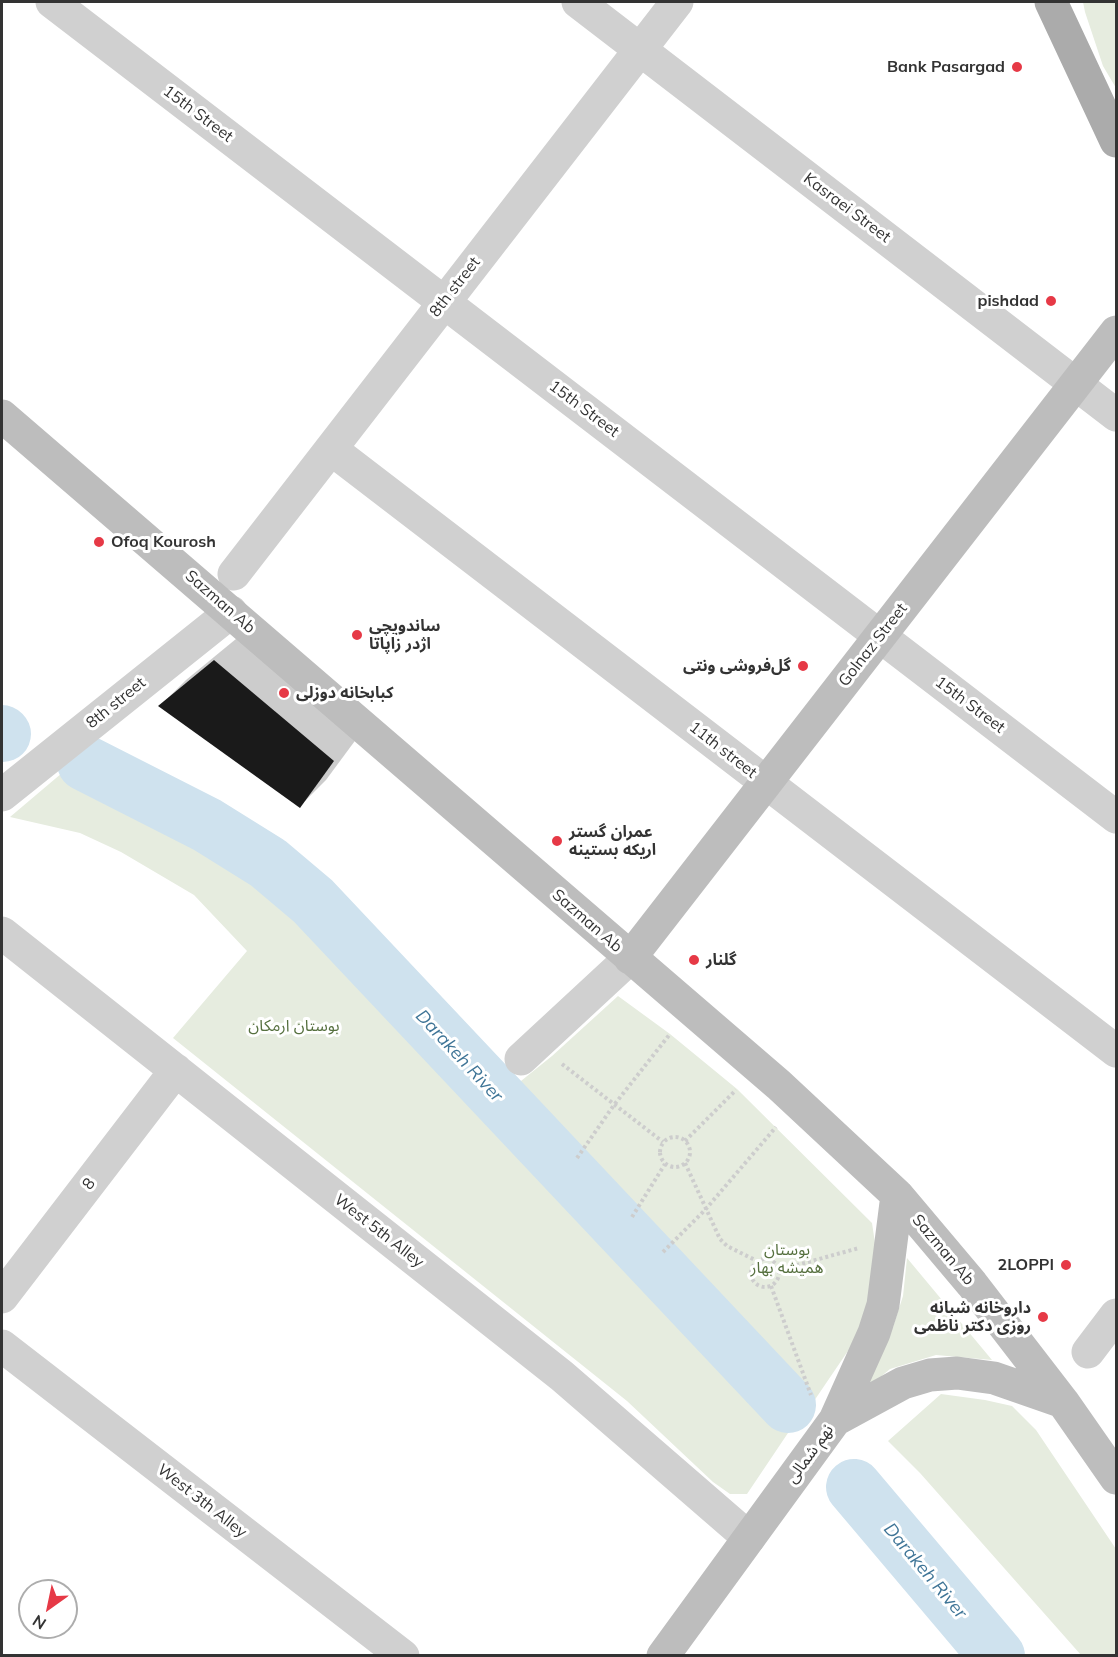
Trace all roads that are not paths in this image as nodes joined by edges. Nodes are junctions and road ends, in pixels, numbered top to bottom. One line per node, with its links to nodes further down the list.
1 (52, 2): 7 (street, 15th Street)
2 (578, 2): 5 (street, Kasraei Street)
3 (677, 2): 5 (street, 8th street)
4 (1051, 2): 6 (main road)
5 (640, 49): 7 (street, 8th street); 9 (street, Kasraei Street)
6 (1116, 141)
7 (444, 302): 12 (street, 8th street); 15 (street, 15th Street)
8 (1116, 332): 9 (street, Golnaz Street)
9 (1076, 384): 10 (street, Kasraei Street); 15 (street, Golnaz Street)
10 (1116, 415)
11 (2, 416): 14 (street, Sazman Ab)
12 (331, 449): 13 (street, 8th street); 16 (street, 11th street)
13 (234, 573)
14 (231, 612): 17 (street, 8th street); 20 (street, Sazman Ab)
15 (880, 636): 16 (street, Golnaz Street); 18 (street, 15th Street)
16 (766, 783): 20 (street, Golnaz Street); 21 (street, 11th street)
17 (2, 795)
18 (1116, 818)
19 (2, 933): 23 (street, West 5th Alley)
20 (630, 958): 22 (street); 24 (street, Sazman Ab)
21 (1116, 1051)
22 (521, 1059)
23 (176, 1070): 25 (street, 8); 32 (street, West 5th Alley)
24 (897, 1195): 29 (street, Sazman Ab); 30 (street)
25 (2, 1298)
26 (1116, 1315): 28 (street)
27 (2, 1346): 33 (street, West 3th Alley)
28 (1088, 1352)
29 (1063, 1402): 30 (street, نهم شمالی); 31 (street, Sazman Ab)
30 (835, 1420): 32 (street, نهم شمالی)
31 (1116, 1479)
32 (749, 1538): 34 (street, نهم شمالی)
33 (403, 1656)
34 (663, 1656)

